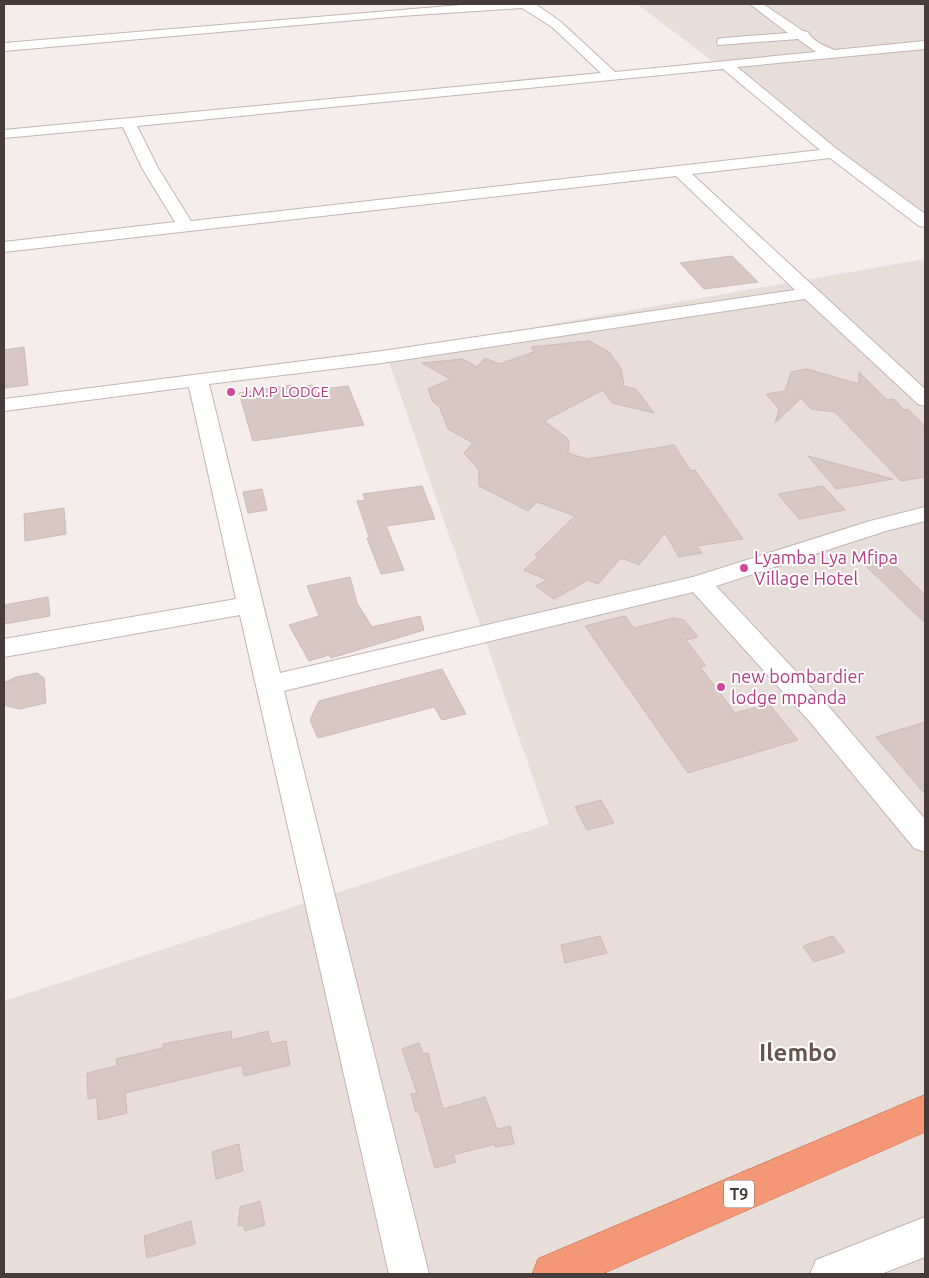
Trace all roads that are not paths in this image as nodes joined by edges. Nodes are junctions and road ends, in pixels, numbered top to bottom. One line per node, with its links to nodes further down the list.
1 (527, 4): 6 (street); 9 (street)
2 (756, 4): 3 (street)
3 (804, 35): 4 (street); 7 (street)
4 (723, 42)
5 (925, 45): 7 (street)
6 (4, 47)
7 (834, 55): 8 (street)
8 (726, 65): 9 (street); 12 (street)
9 (612, 76): 10 (street)
10 (128, 122): 11 (street); 15 (street)
11 (4, 134)
12 (834, 154): 13 (street); 14 (street)
13 (681, 172): 15 (street); 17 (street)
14 (925, 222)
15 (186, 226): 16 (street)
16 (4, 247)
17 (808, 293): 18 (street); 19 (street)
18 (198, 379): 20 (street); 23 (street)
19 (925, 400)
20 (4, 405)
21 (925, 514): 22 (street)
22 (699, 583): 25 (street); 26 (street)
23 (249, 605): 24 (street); 25 (street)
24 (4, 648)
25 (270, 685): 29 (street)
26 (925, 840)
27 (925, 1113): 30 (highway, T9)
28 (925, 1236): 31 (street)
29 (409, 1274)
30 (554, 1274)
31 (830, 1274)

